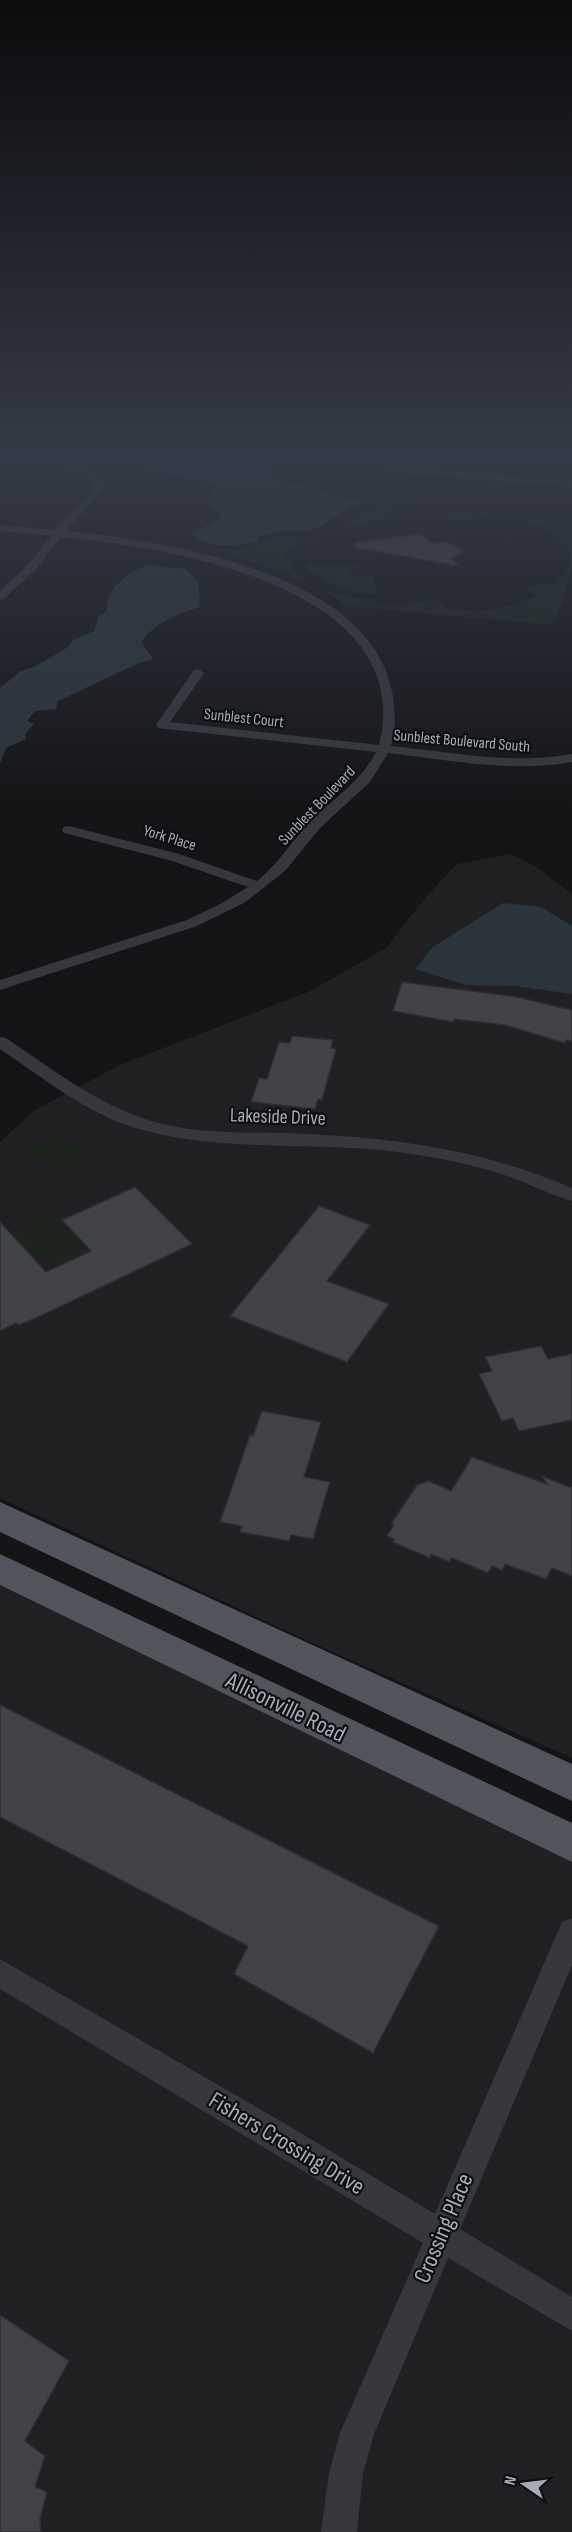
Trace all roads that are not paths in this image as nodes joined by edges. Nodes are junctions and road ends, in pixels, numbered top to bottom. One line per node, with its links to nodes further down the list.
1 (22, 576): 3 (street)
2 (261, 576): 5 (street, Sunblest Boulevard)
3 (0, 597)
4 (198, 673): 5 (street, Sunblest Court)
5 (384, 749): 6 (street, Sunblest Boulevard South); 8 (street, Sunblest Boulevard)
6 (570, 761)
7 (69, 830): 8 (street, York Place)
8 (258, 886): 9 (street, Sunblest Boulevard)
9 (0, 985)
10 (0, 1042): 11 (street, Lakeside Drive)
11 (572, 1195)
12 (0, 1516): 14 (main road)
13 (0, 1569): 15 (main road, Allisonville Road)
14 (572, 1783)
15 (572, 1843)
16 (572, 1932): 18 (street, Crossing Place)
17 (0, 1973): 18 (street, Fishers Crossing Drive)
18 (440, 2236): 19 (street, Fishers Crossing Drive); 20 (street, Crossing Place)
19 (572, 2315)
20 (339, 2532)

